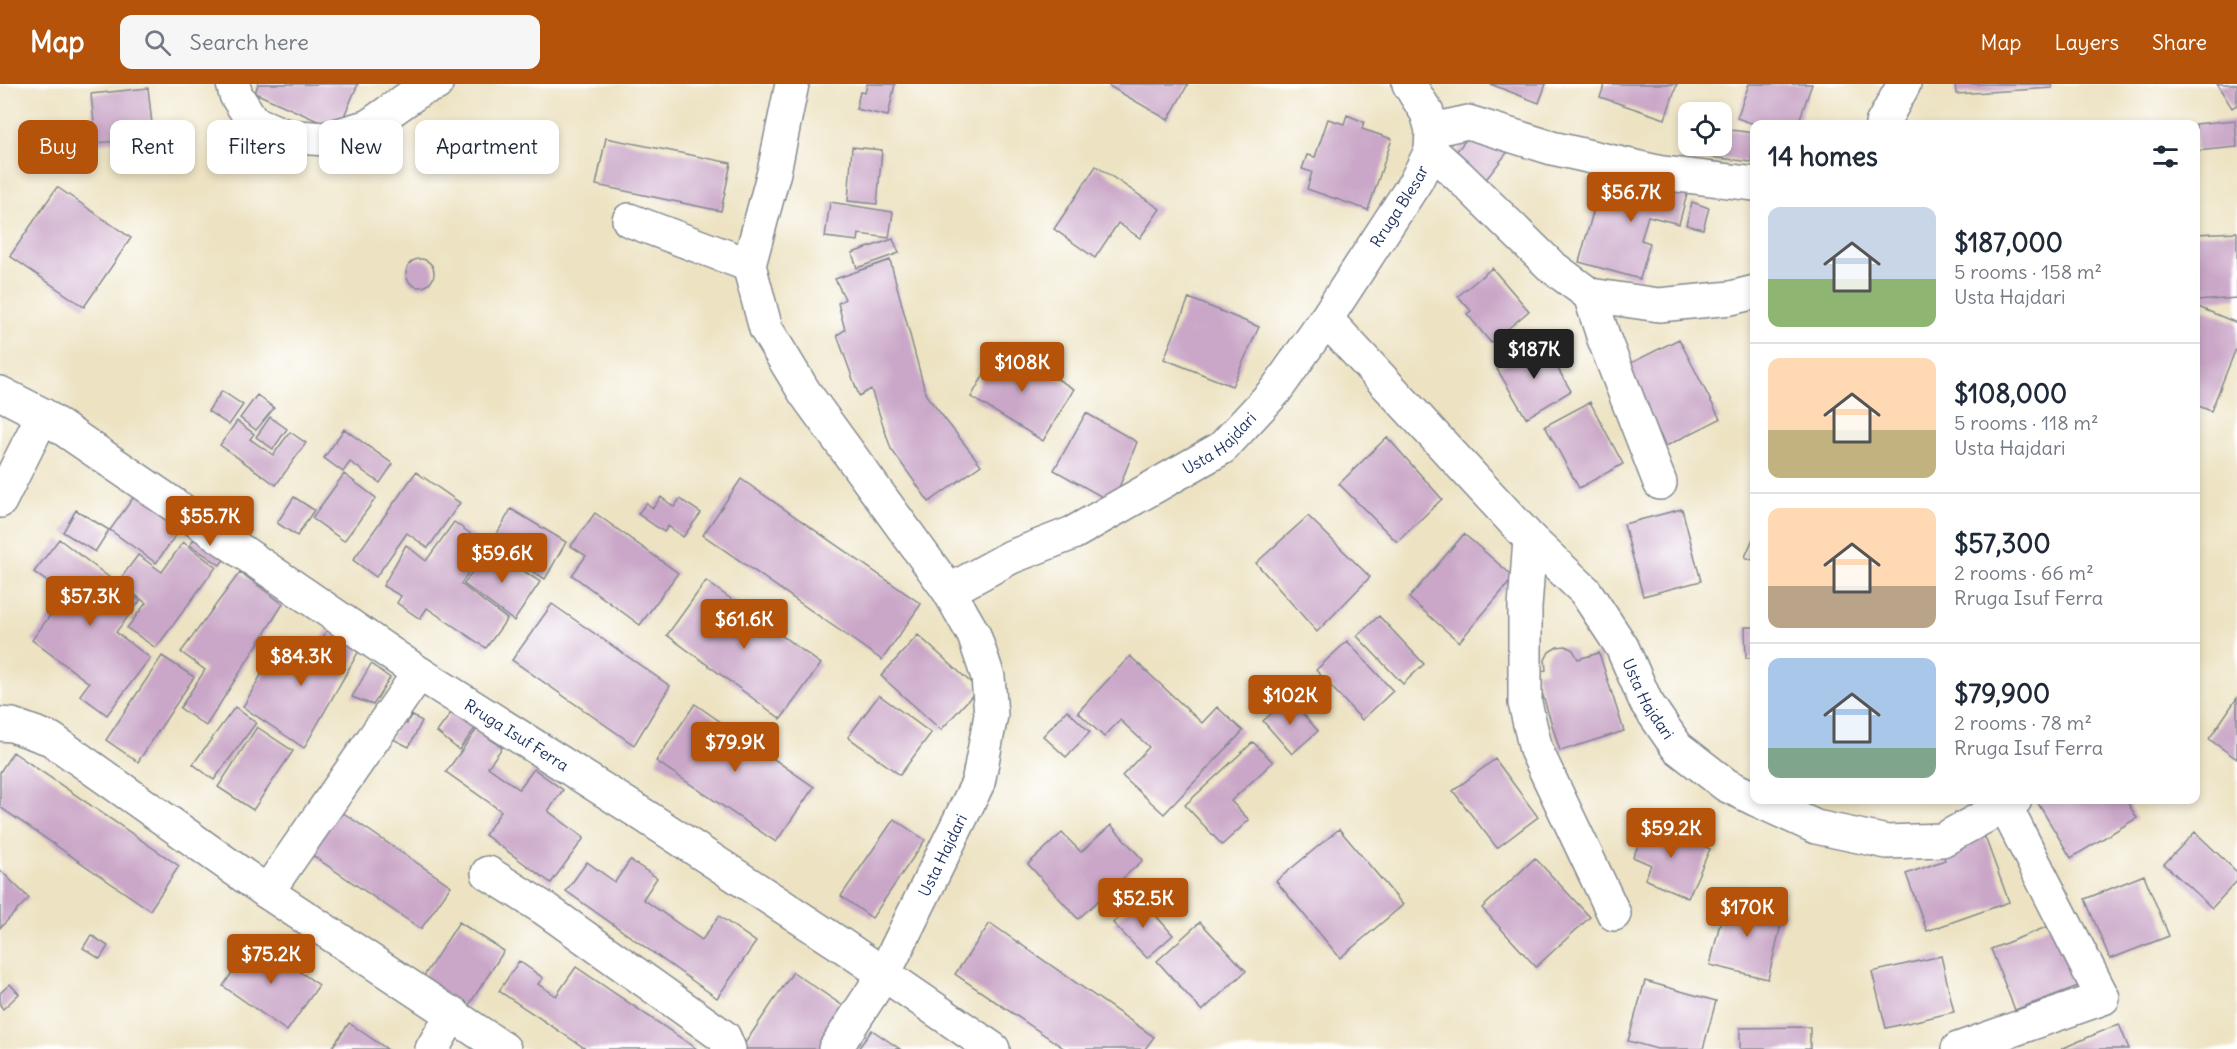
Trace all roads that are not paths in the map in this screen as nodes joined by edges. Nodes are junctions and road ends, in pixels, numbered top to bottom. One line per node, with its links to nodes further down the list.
1 (233, 84): 5 (street)
2 (792, 84): 10 (street)
3 (1410, 84): 7 (street)
4 (1904, 84): 6 (street)
5 (423, 86)
6 (1884, 120)
7 (1431, 141): 8 (street); 12 (street); 13 (street, Rruga Blesar)
8 (1750, 183)
9 (630, 220): 10 (street)
10 (749, 265): 19 (street)
11 (1750, 293): 12 (street)
12 (1590, 294): 16 (street)
13 (1326, 319): 18 (street, Usta Hajdari); 19 (street, Usta Hajdari)
14 (0, 393): 15 (street, Rruga Isuf Ferra)
15 (43, 415): 17 (street); 20 (street, Rruga Isuf Ferra)
16 (1660, 483)
17 (0, 501)
18 (1530, 539): 22 (street, Usta Hajdari); 28 (street)
19 (949, 591): 29 (street, Usta Hajdari)
20 (419, 673): 27 (street); 29 (street, Rruga Isuf Ferra)
21 (0, 724): 27 (street)
22 (1750, 796)
23 (1767, 804): 24 (street, Usta Hajdari)
24 (2008, 804)
25 (2010, 804): 36 (street)
26 (488, 873): 33 (street)
27 (267, 892): 30 (street)
28 (1614, 914)
29 (884, 974): 34 (street, Usta Hajdari); 35 (street, Rruga Isuf Ferra)
30 (453, 1013): 31 (street); 32 (street)
31 (432, 1049)
32 (504, 1049)
33 (729, 1049)
34 (835, 1049)
35 (993, 1049)
36 (1958, 1049)

